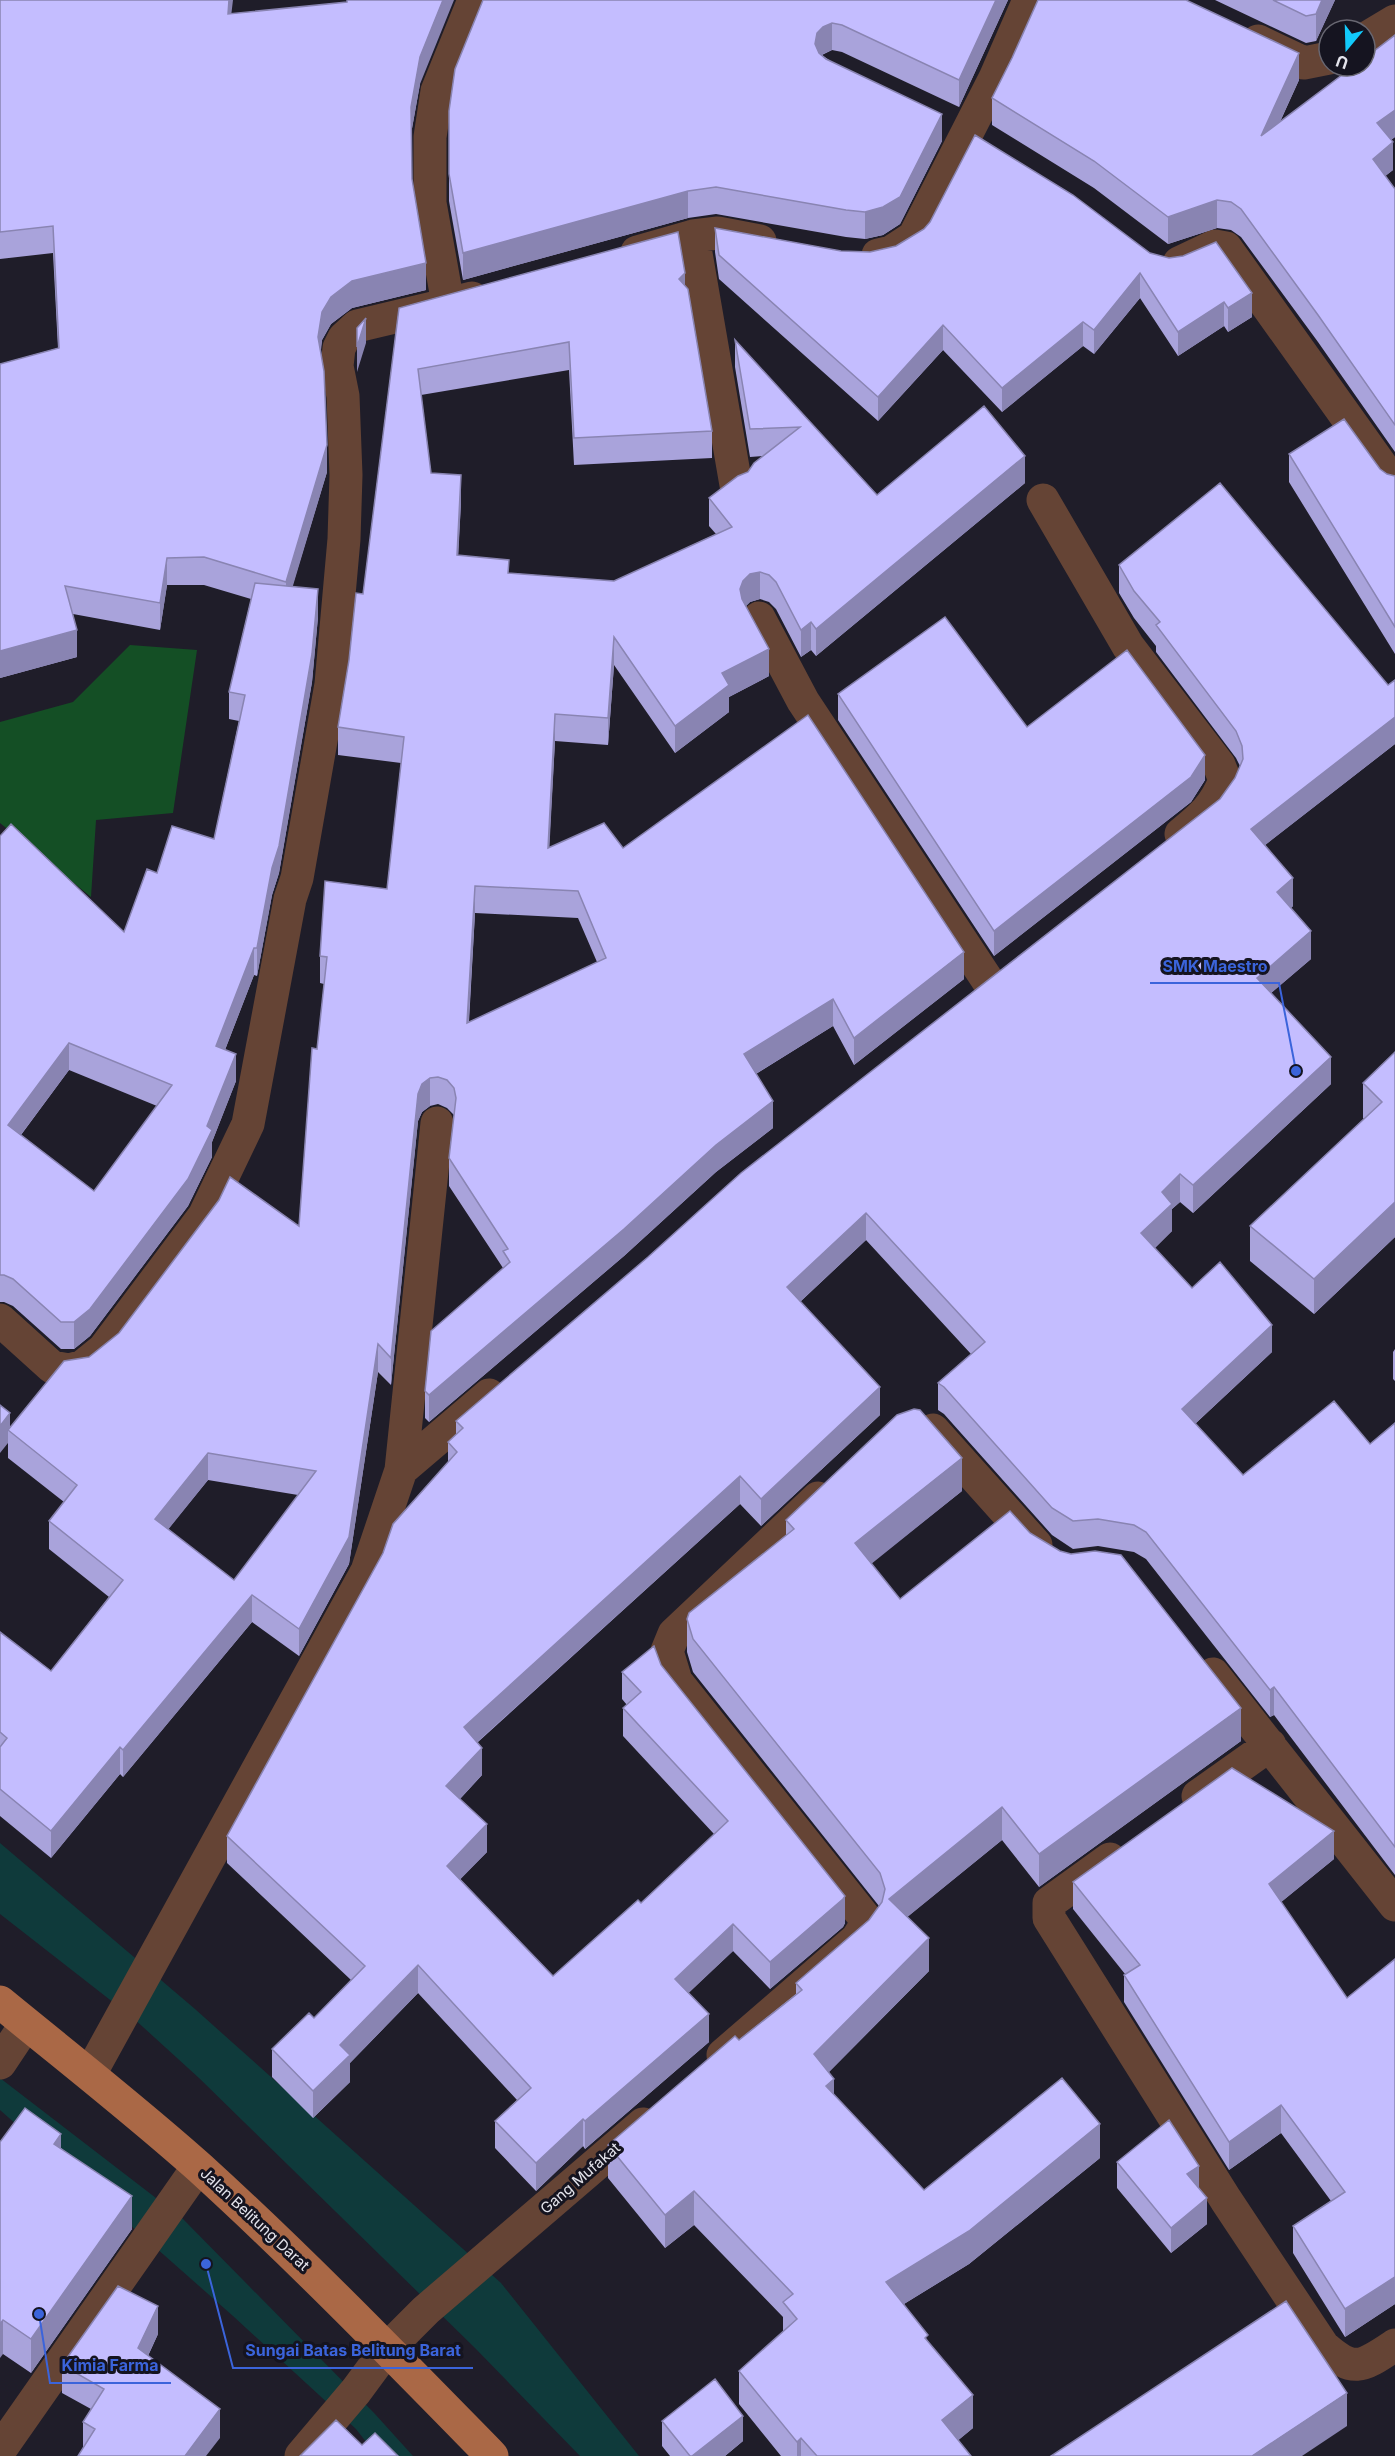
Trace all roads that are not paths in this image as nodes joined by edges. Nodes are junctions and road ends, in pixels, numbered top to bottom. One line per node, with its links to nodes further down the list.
1 (474, 0): 16 (street)
2 (1029, 0): 8 (street)
3 (1395, 21): 5 (street)
4 (1228, 27): 6 (street)
5 (1377, 32)
6 (1317, 60)
7 (936, 118): 8 (street)
8 (967, 132): 9 (street); 12 (street)
9 (996, 150)
10 (693, 236): 11 (street); 14 (street); 17 (street)
11 (787, 246)
12 (843, 256)
13 (1152, 256): 18 (street)
14 (604, 261)
15 (504, 289): 16 (street)
16 (448, 304): 24 (street)
17 (736, 485)
18 (1395, 485)
19 (1043, 500): 21 (street)
20 (759, 618): 22 (street)
21 (1158, 852)
22 (1018, 962)
23 (437, 1123): 27 (street)
24 (0, 1320)
25 (509, 1378): 27 (street)
26 (904, 1426): 29 (street)
27 (401, 1470): 39 (street)
28 (836, 1481): 38 (street)
29 (1059, 1562)
30 (1197, 1653): 31 (street)
31 (1270, 1745): 32 (street); 34 (street)
32 (1176, 1812)
33 (1138, 1839): 42 (street)
34 (1395, 1905)
35 (0, 2002): 36 (main road, Jalan Belitung Darat)
36 (26, 2024): 37 (street); 39 (main road, Jalan Belitung Darat)
37 (0, 2063)
38 (704, 2071)
39 (90, 2074): 41 (main road, Jalan Belitung Darat)
40 (668, 2102): 43 (street, Gang Mufakat)
41 (198, 2167): 43 (main road, Jalan Belitung Darat); 44 (street)
42 (1395, 2345)
43 (387, 2349): 45 (street, Gang Mufakat); 46 (main road, Jalan Belitung Darat)
44 (0, 2450)
45 (301, 2456)
46 (492, 2456)

